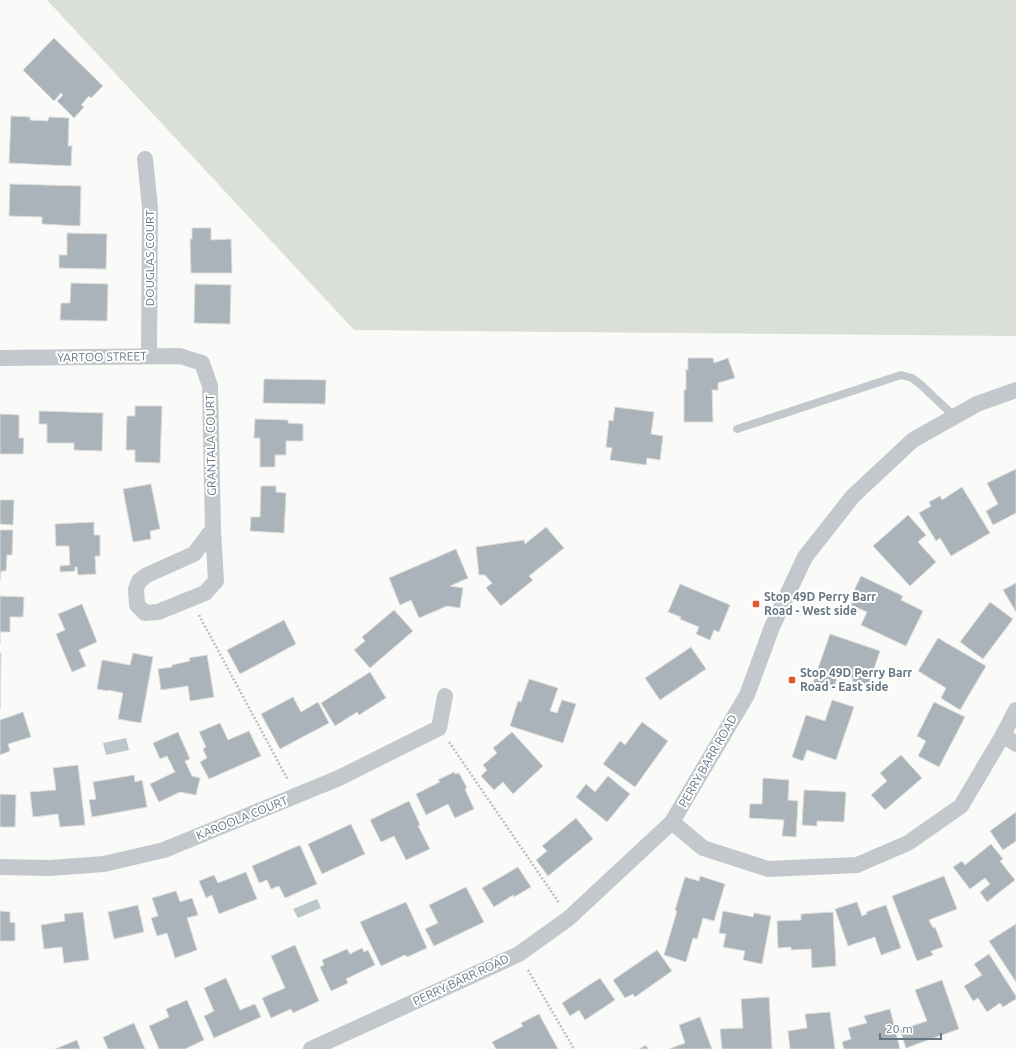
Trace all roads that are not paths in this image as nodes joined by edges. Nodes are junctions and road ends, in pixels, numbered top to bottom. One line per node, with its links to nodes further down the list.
1 (145, 159): 2 (street, DOUGLAS COURT)
2 (149, 356): 3 (street, YARTOO STREET); 4 (street, YARTOO STREET)
3 (0, 358)
4 (202, 363): 8 (street, GRANTALA COURT)
5 (1016, 390): 6 (street, PERRY BARR ROAD)
6 (955, 417): 7 (lane); 12 (street, PERRY BARR ROAD)
7 (737, 429)
8 (213, 529): 8 (street, GRANTALA COURT)
9 (445, 696): 13 (street, KAROOLA COURT)
10 (1016, 710): 11 (street)
11 (1010, 739): 12 (street)
12 (672, 822): 14 (street, PERRY BARR ROAD)
13 (0, 867)
14 (311, 1049)

